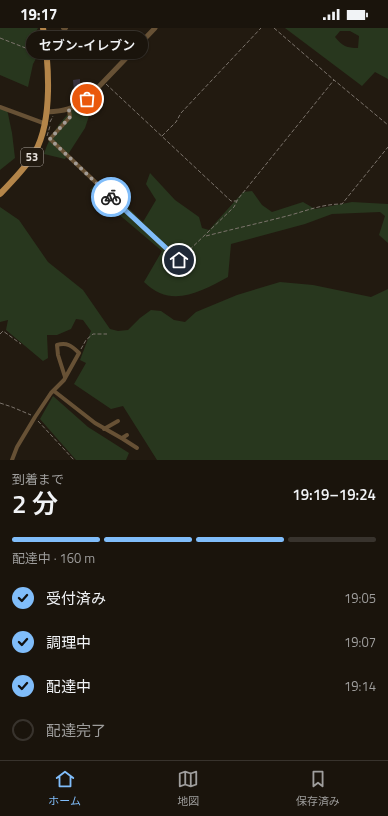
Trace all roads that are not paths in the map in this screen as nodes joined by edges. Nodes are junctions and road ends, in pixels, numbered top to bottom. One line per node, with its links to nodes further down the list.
1 (43, 28): 5 (main road, 53)
2 (155, 28): 4 (street)
3 (0, 107): 6 (street)
4 (69, 110): 5 (street); 8 (street)
5 (47, 112): 6 (main road, 53)
6 (46, 124): 7 (main road, 53)
7 (0, 194)
8 (179, 260)
9 (65, 377): 9 (street); 10 (street)
10 (54, 391): 12 (street); 16 (street)
11 (118, 421): 12 (street)
12 (104, 429): 14 (street)
13 (127, 435): 14 (street)
14 (122, 438): 15 (street)
15 (137, 448)
16 (12, 460)

